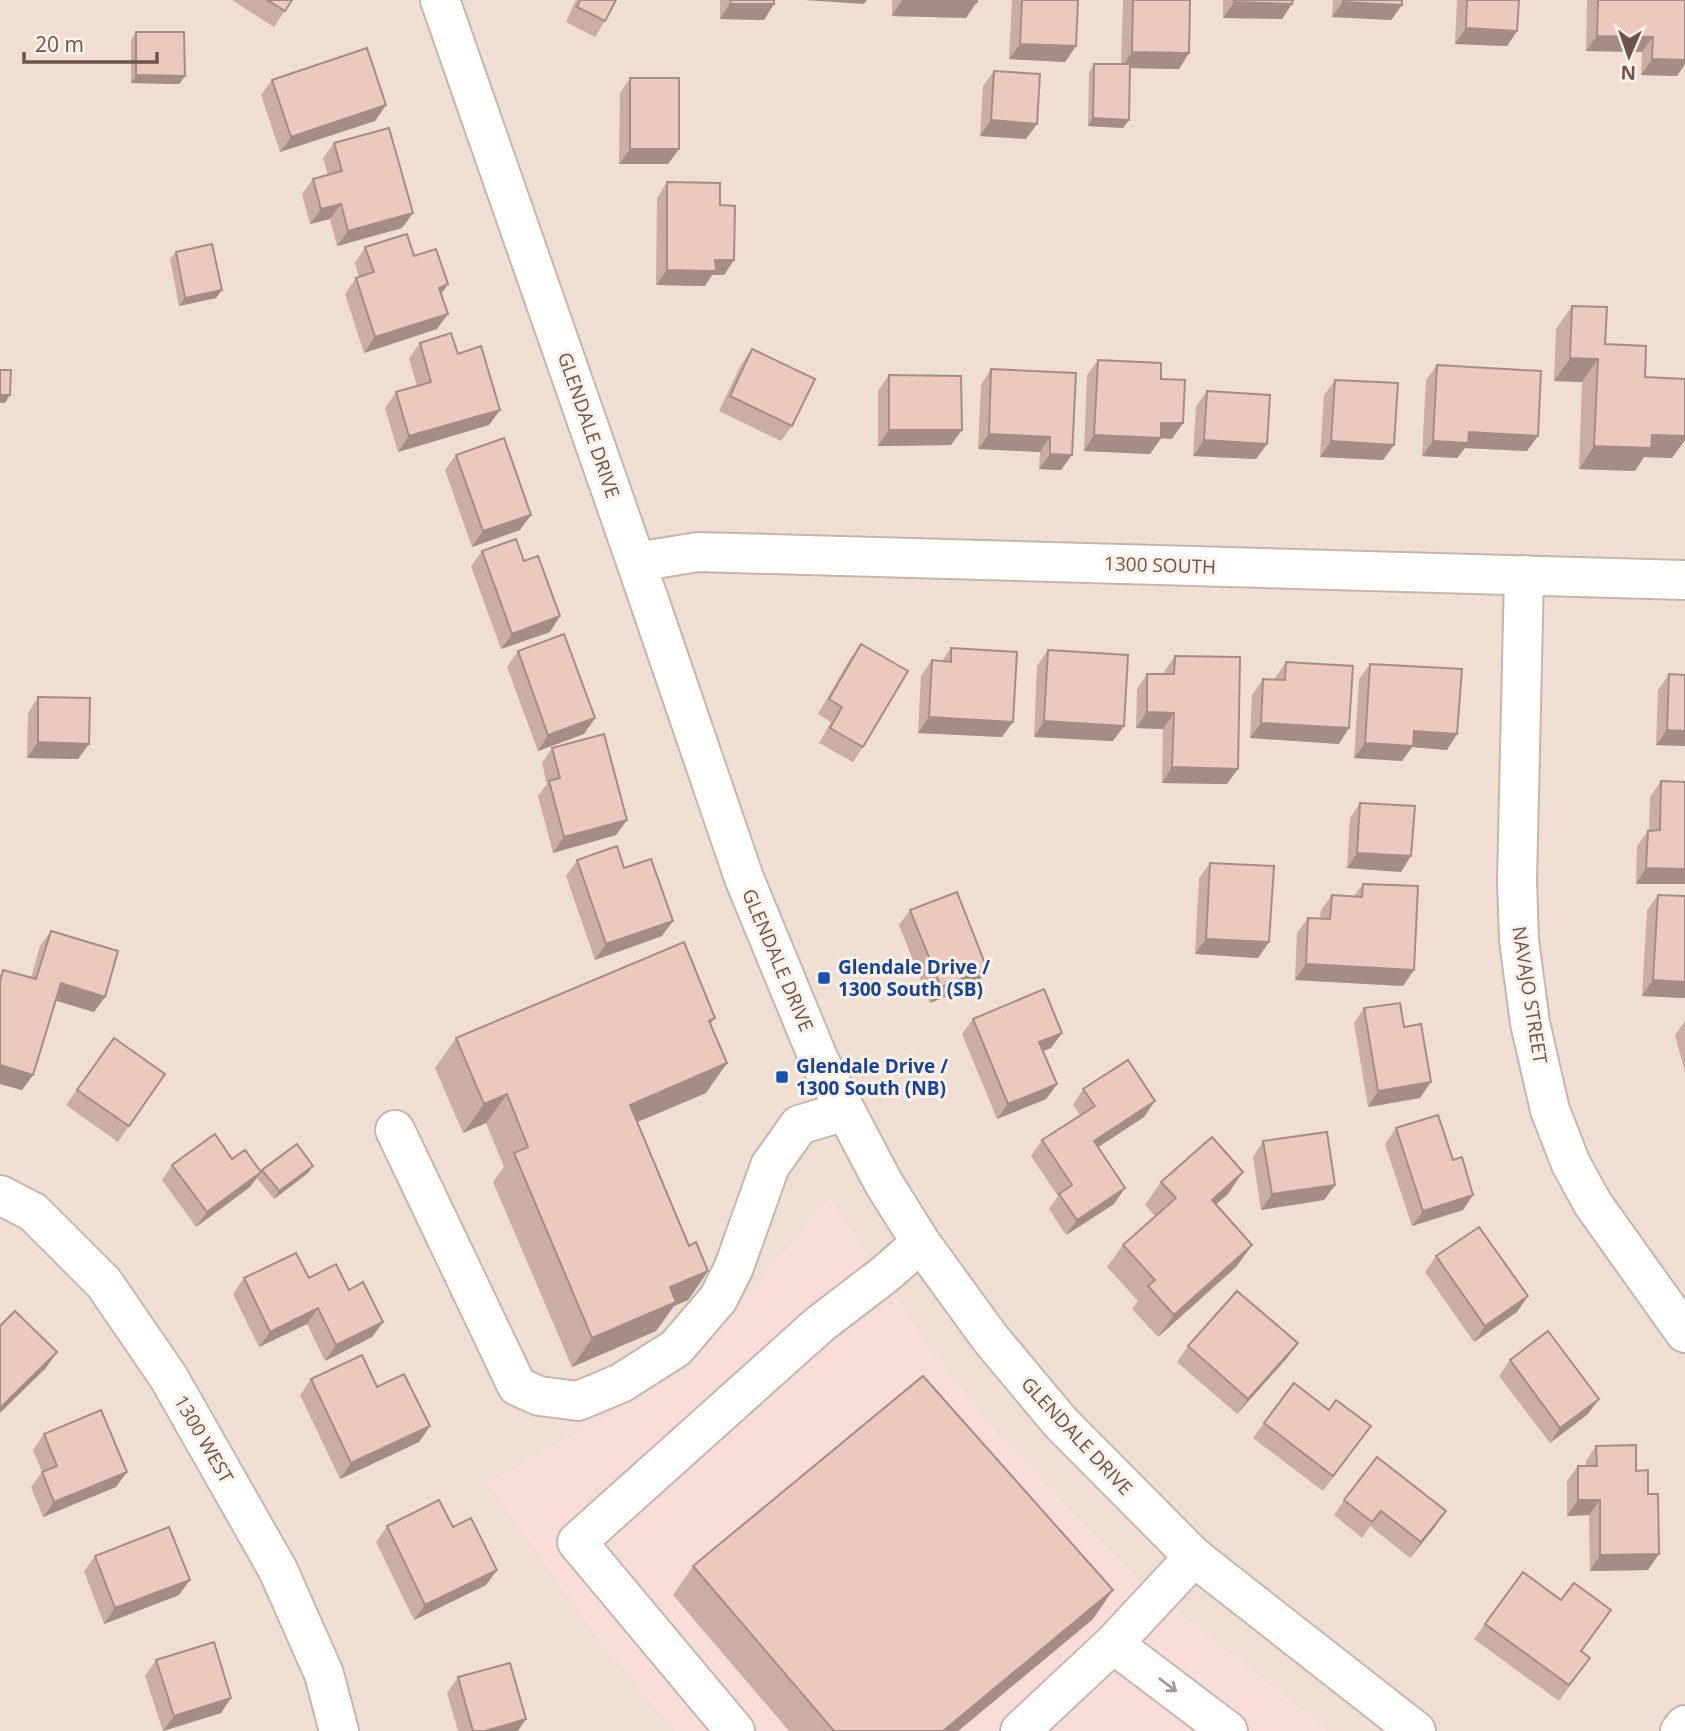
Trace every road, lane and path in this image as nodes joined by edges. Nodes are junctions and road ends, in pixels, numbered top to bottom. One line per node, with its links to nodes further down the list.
1 (440, 0): 2 (street, GLENDALE DRIVE)
2 (636, 562): 3 (street, 1300 SOUTH); 5 (street, GLENDALE DRIVE)
3 (1524, 575): 4 (street, 1300 SOUTH); 9 (street, NAVAJO STREET)
4 (1685, 580)
5 (845, 1111): 6 (street); 8 (street, GLENDALE DRIVE)
6 (395, 1130)
7 (0, 1195): 14 (street, 1300 WEST)
8 (921, 1243): 10 (street, GLENDALE DRIVE); 15 (street)
9 (1685, 1333)
10 (1194, 1557): 11 (street); 17 (street, GLENDALE DRIVE)
11 (1114, 1644): 13 (street); 16 (street, one-way to 16)
12 (1685, 1725): 18 (street)
13 (1029, 1728)
14 (339, 1731)
15 (735, 1731)
16 (1228, 1731)
17 (1416, 1731)
18 (1680, 1731)

